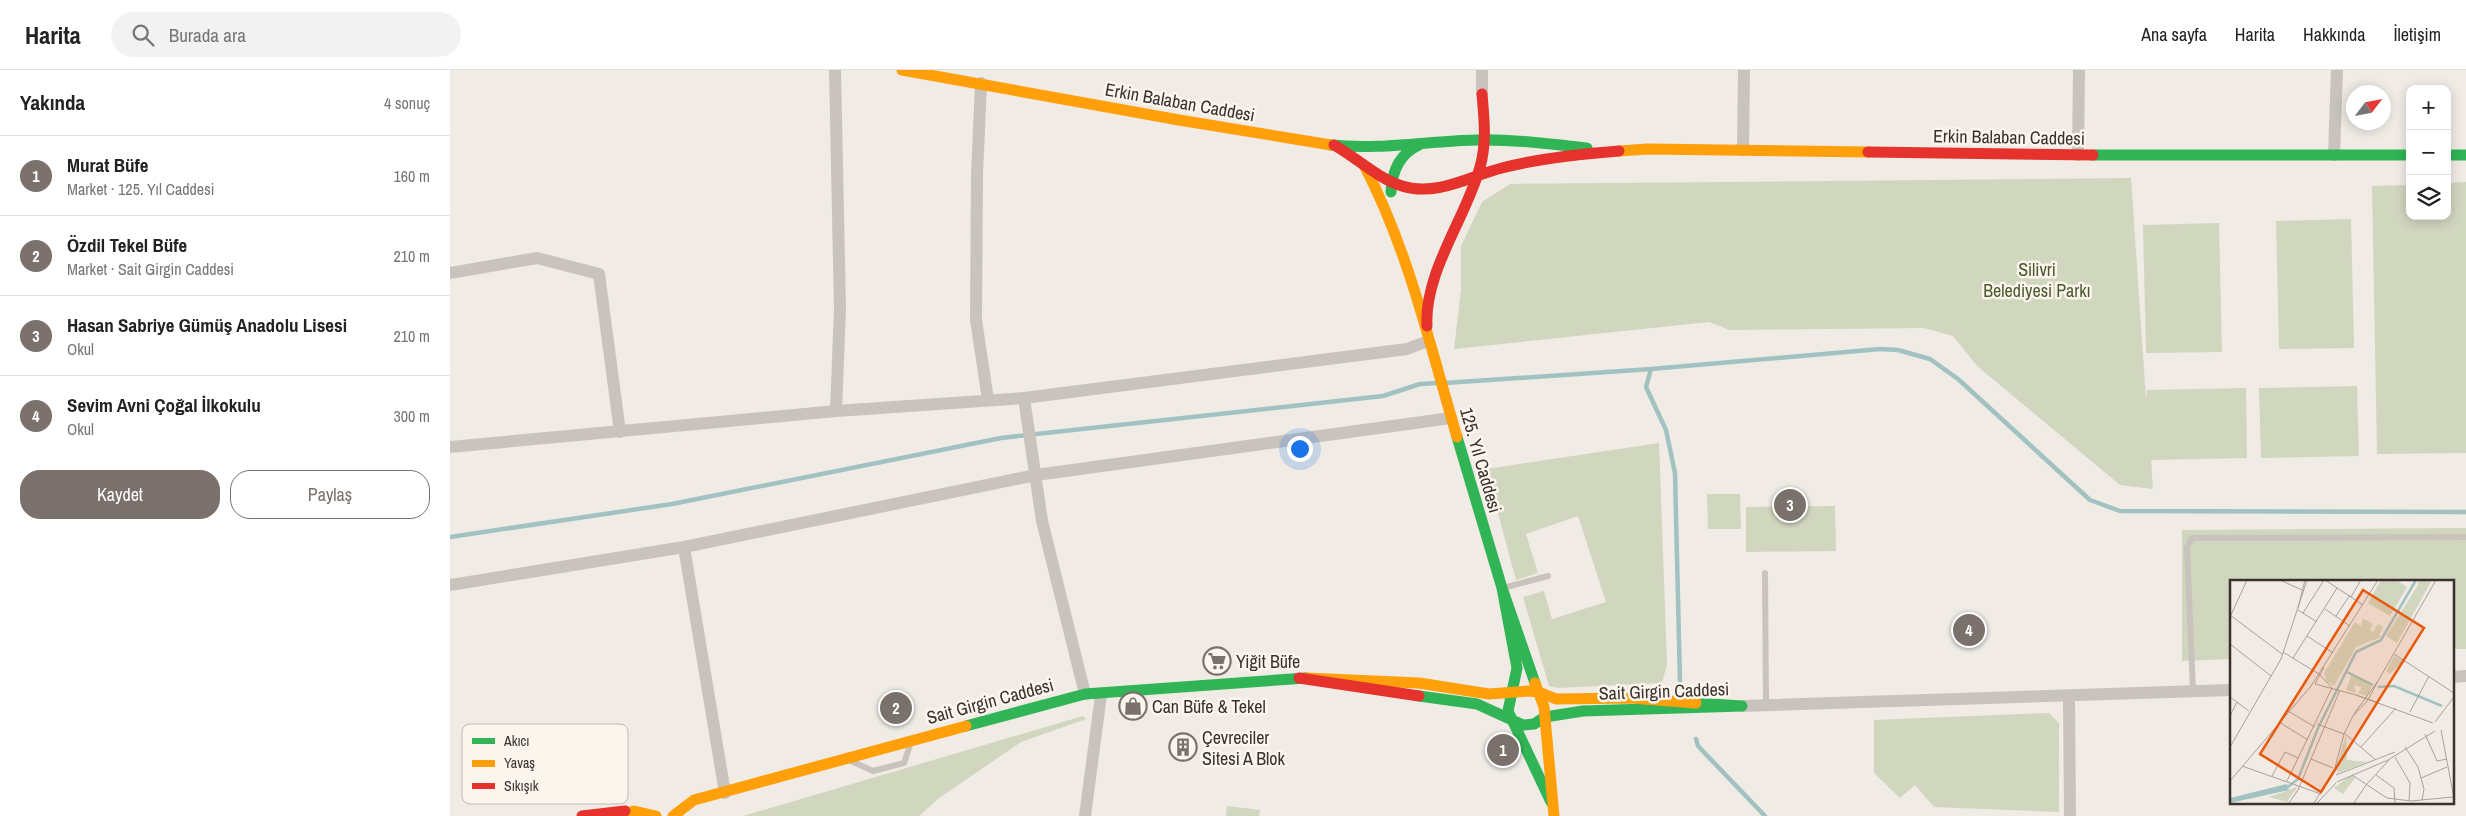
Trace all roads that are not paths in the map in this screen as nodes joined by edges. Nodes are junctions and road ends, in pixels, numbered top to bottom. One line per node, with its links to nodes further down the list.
1 (835, 70): 30 (street)
2 (902, 70): 7 (street, Erkin Balaban Caddesi)
3 (1482, 70): 8 (street)
4 (1744, 70): 14 (street)
5 (2079, 70): 15 (street)
6 (2337, 70): 16 (street)
7 (981, 83): 12 (street, Erkin Balaban Caddesi); 29 (street)
8 (1482, 94): 9 (street); 10 (street)
9 (1484, 140): 10 (street, Erkin Balaban Caddesi); 13 (street, Erkin Balaban Caddesi); 22 (street)
10 (1458, 141): 11 (street, Erkin Balaban Caddesi)
11 (1422, 144): 12 (street, Erkin Balaban Caddesi); 23 (street)
12 (1334, 145): 21 (street, Erkin Balaban Caddesi)
13 (1607, 150): 14 (street, Erkin Balaban Caddesi); 20 (street, Erkin Balaban Caddesi)
14 (1743, 150): 15 (street, Erkin Balaban Caddesi)
15 (2078, 155): 16 (street, Erkin Balaban Caddesi)
16 (2334, 155): 17 (street, Erkin Balaban Caddesi)
17 (2406, 155)
18 (2451, 155): 19 (street)
19 (2466, 155)
20 (1525, 164): 22 (street, Erkin Balaban Caddesi); 24 (street)
21 (1365, 167): 23 (street, Erkin Balaban Caddesi); 25 (street)
22 (1478, 176): 23 (street, Erkin Balaban Caddesi); 24 (street)
23 (1391, 180): 25 (street)
24 (1472, 191): 27 (street)
25 (1400, 245): 27 (street)
26 (450, 273): 32 (street)
27 (1428, 341): 28 (street); 31 (street, 125. Yıl Caddesi)
28 (1024, 398): 29 (street); 34 (street)
29 (988, 400): 30 (street)
30 (836, 412): 32 (street)
31 (1451, 418): 34 (street); 40 (street, 125. Yıl Caddesi)
32 (620, 432): 33 (street)
33 (450, 448)
34 (1036, 475): 36 (street); 46 (street)
35 (2466, 537): 45 (lane)
36 (684, 547): 39 (street); 55 (street)
37 (1765, 573): 50 (lane)
38 (1548, 576): 40 (lane)
39 (450, 585)
40 (1502, 588): 43 (street, 125. Yıl Caddesi); 44 (street, 125. Yıl Caddesi)
41 (1299, 678): 43 (street, Sait Girgin Caddesi); 47 (street, Sait Girgin Caddesi); 52 (street, Sait Girgin Caddesi)
42 (2230, 690): 45 (street)
43 (1511, 691): 44 (street, Sait Girgin Caddesi); 52 (street, 125. Yıl Caddesi)
44 (1539, 692): 49 (street, Sait Girgin Caddesi); 51 (street, 125. Yıl Caddesi)
45 (2193, 692): 48 (street)
46 (1085, 694): 47 (street, Sait Girgin Caddesi); 53 (street, Sait Girgin Caddesi)
47 (1101, 695): 62 (street)
48 (2069, 696): 50 (street); 64 (street)
49 (1742, 706): 50 (street); 51 (street, Sait Girgin Caddesi)
50 (1766, 706)
51 (1545, 717): 52 (street, Sait Girgin Caddesi); 56 (street, 125. Yıl Caddesi)
52 (1512, 719): 56 (street, 125. Yıl Caddesi)
53 (912, 740): 54 (street, Sait Girgin Caddesi); 54 (lane)
54 (846, 758): 55 (street, Sait Girgin Caddesi)
55 (725, 792): 61 (street, Sait Girgin Caddesi)
56 (1551, 802): 63 (street, 125. Yıl Caddesi)
57 (624, 811): 58 (street); 59 (street); 60 (street)
58 (582, 816)
59 (613, 816)
60 (656, 816)
61 (673, 816)
62 (1085, 816)
63 (1554, 816)
64 (2070, 816)

